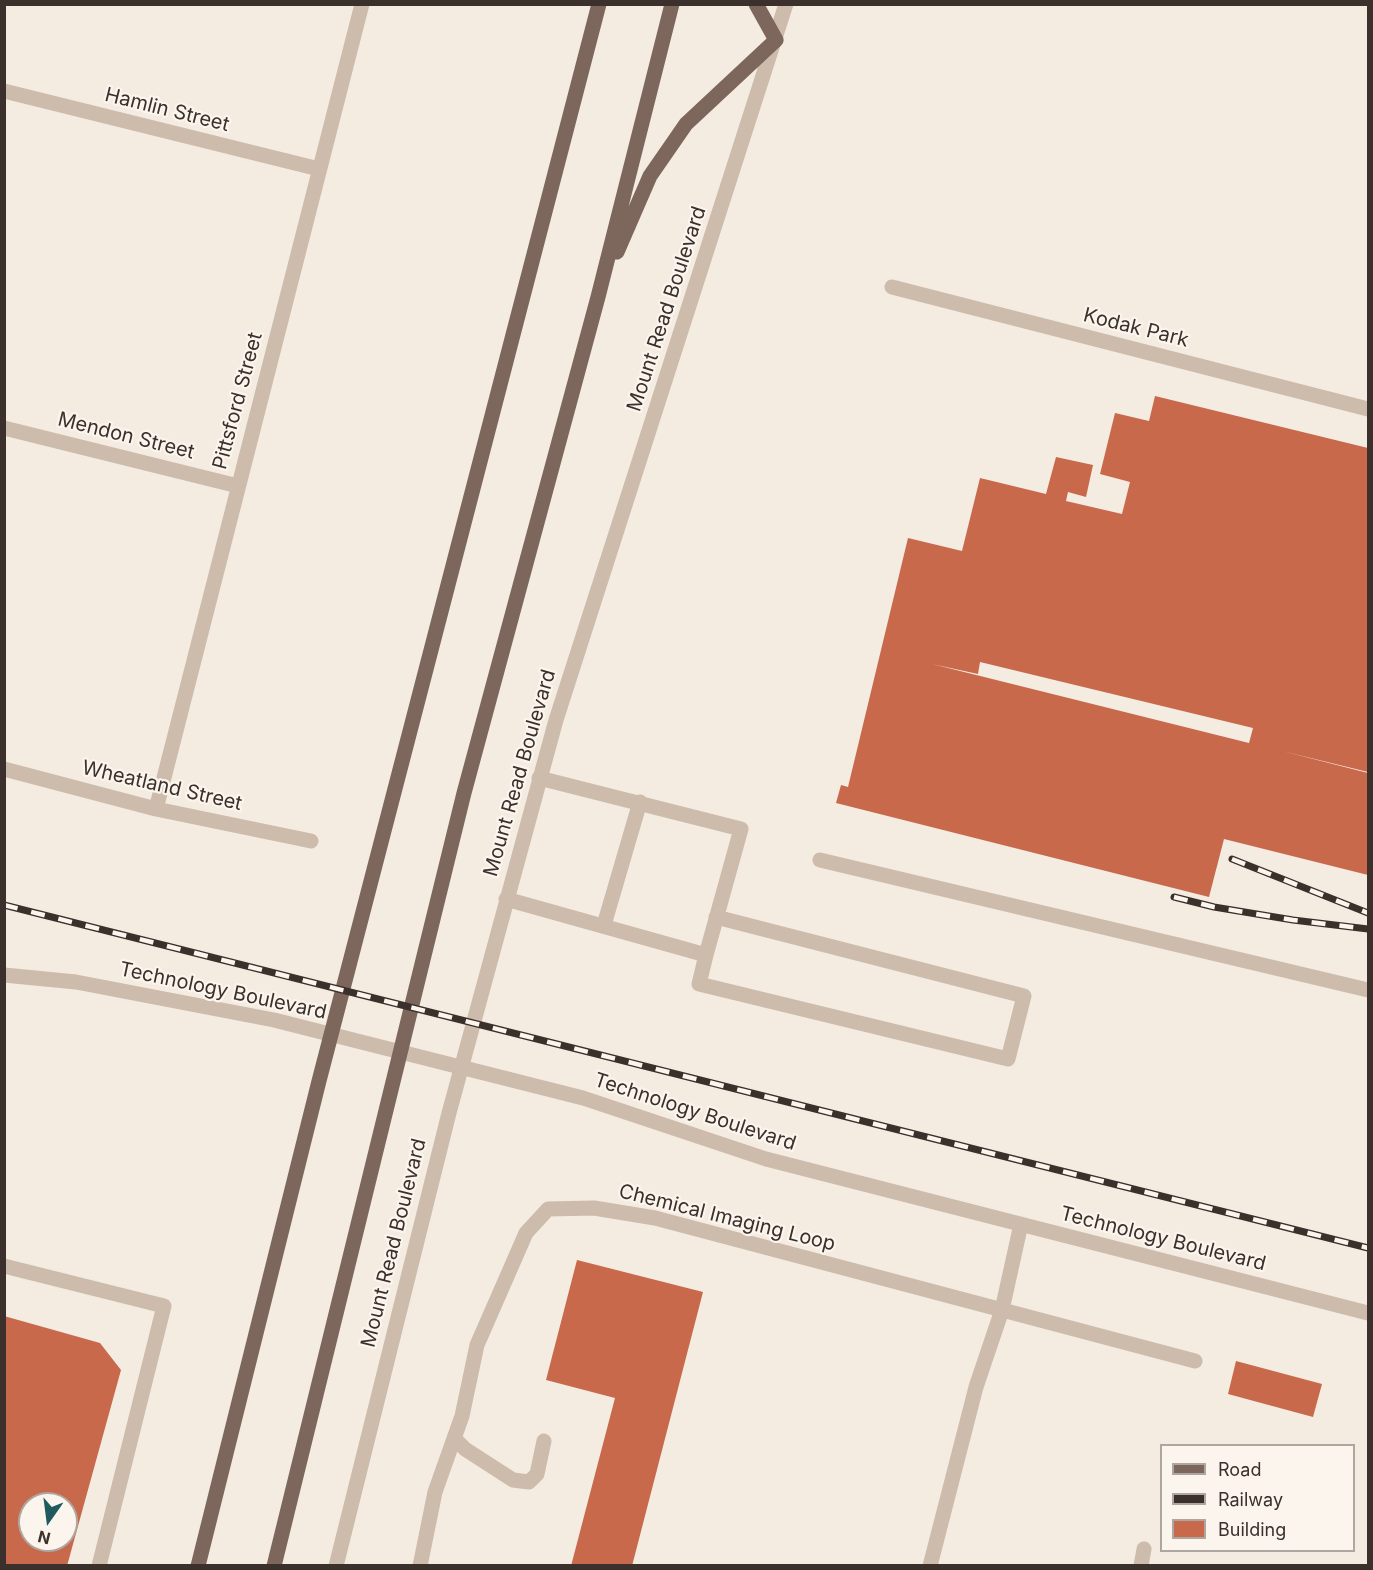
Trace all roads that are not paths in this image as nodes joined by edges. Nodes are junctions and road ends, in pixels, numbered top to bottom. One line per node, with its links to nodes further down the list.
1 (362, 4): 10 (street, Pittsford Street)
2 (591, 4): 7 (main road)
3 (599, 4): 7 (main road)
4 (672, 4): 12 (main road, Mount Read Boulevard)
5 (756, 4): 8 (main road)
6 (786, 4): 8 (street, Mount Read Boulevard)
7 (593, 30): 37 (main road)
8 (776, 40): 12 (main road); 17 (street, Mount Read Boulevard)
9 (4, 91): 10 (street, Hamlin Street)
10 (319, 169): 15 (street, Pittsford Street)
11 (892, 287): 13 (street, Kodak Park)
12 (598, 297): 38 (main road, Mount Read Boulevard)
13 (1368, 409)
14 (4, 428): 15 (street, Mendon Street)
15 (238, 486): 19 (street, Pittsford Street)
16 (4, 769): 19 (street, Wheatland Street)
17 (539, 778): 18 (street); 22 (street, Mount Read Boulevard)
18 (640, 802): 23 (street); 24 (street)
19 (156, 808): 20 (street, Wheatland Street)
20 (310, 841)
21 (820, 860): 27 (street)
22 (506, 899): 24 (street); 39 (street, Mount Read Boulevard)
23 (716, 917): 25 (street); 25 (street)
24 (604, 925): 25 (street)
25 (706, 954)
26 (4, 975): 28 (street, Technology Boulevard)
27 (1368, 990)
28 (1021, 1224): 30 (street); 31 (street, Technology Boulevard)
29 (4, 1266): 36 (street)
30 (1002, 1310): 32 (street, Chemical Imaging Loop); 33 (street, Chemical Imaging Loop); 41 (street)
31 (1368, 1313)
32 (1195, 1360)
33 (454, 1438): 34 (street); 40 (street, Chemical Imaging Loop)
34 (544, 1441)
35 (1144, 1549): 42 (street)
36 (99, 1566)
37 (198, 1566)
38 (274, 1566)
39 (336, 1566)
40 (420, 1566)
41 (930, 1566)
42 (1141, 1566)

